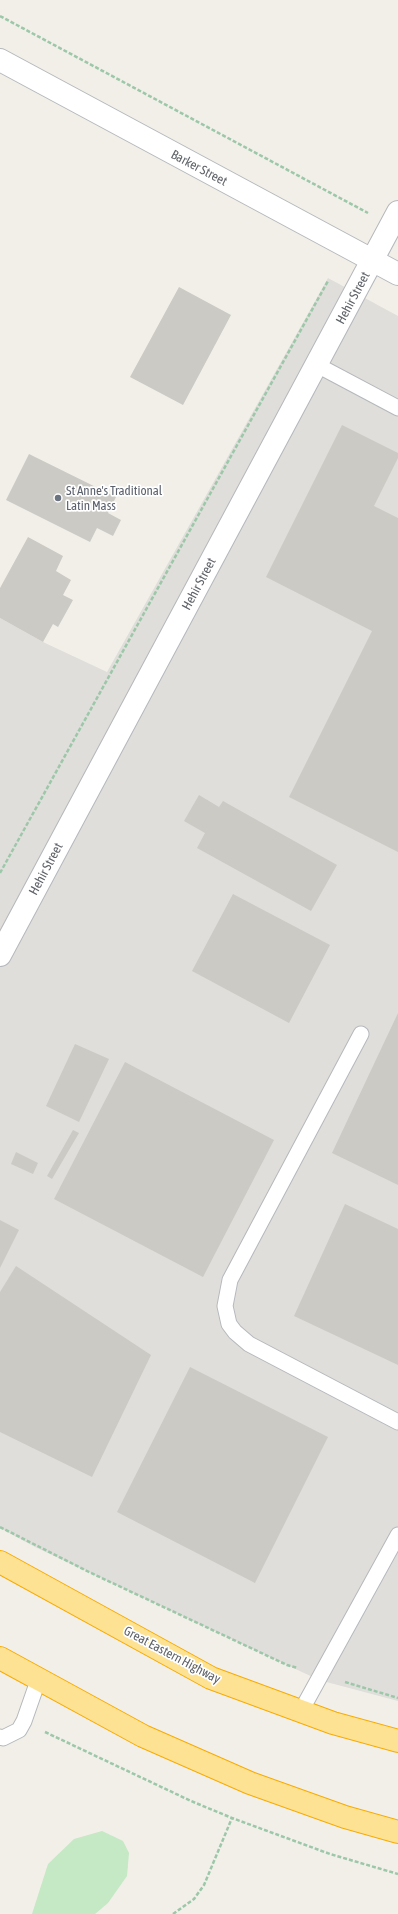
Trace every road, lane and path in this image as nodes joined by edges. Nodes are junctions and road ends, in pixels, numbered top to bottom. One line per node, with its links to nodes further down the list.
1 (0, 16): 3 (path)
2 (0, 60): 5 (street, Barker Street)
3 (366, 212): 4 (path); 5 (path)
4 (395, 219): 6 (street, Hehir Street)
5 (346, 247): 6 (street, Barker Street); 10 (path)
6 (373, 261): 7 (street, Barker Street); 8 (street, Hehir Street)
7 (398, 274)
8 (317, 365): 9 (lane); 11 (street, Hehir Street)
9 (398, 408)
10 (0, 873)
11 (0, 955)
12 (361, 1034): 13 (lane)
13 (398, 1422)
14 (0, 1527): 18 (path)
15 (398, 1535): 18 (lane)
16 (0, 1562): 21 (highway, Great Eastern Highway)
17 (0, 1658): 19 (highway)
18 (321, 1674): 20 (path); 21 (lane)
19 (39, 1678): 22 (lane); 26 (highway)
20 (398, 1698)
21 (301, 1710): 24 (highway, Great Eastern Highway)
22 (24, 1722): 23 (lane); 25 (path)
23 (0, 1737)
24 (398, 1741)
25 (232, 1818): 27 (path); 28 (path)
26 (398, 1832)
27 (398, 1874)
28 (173, 1914)

